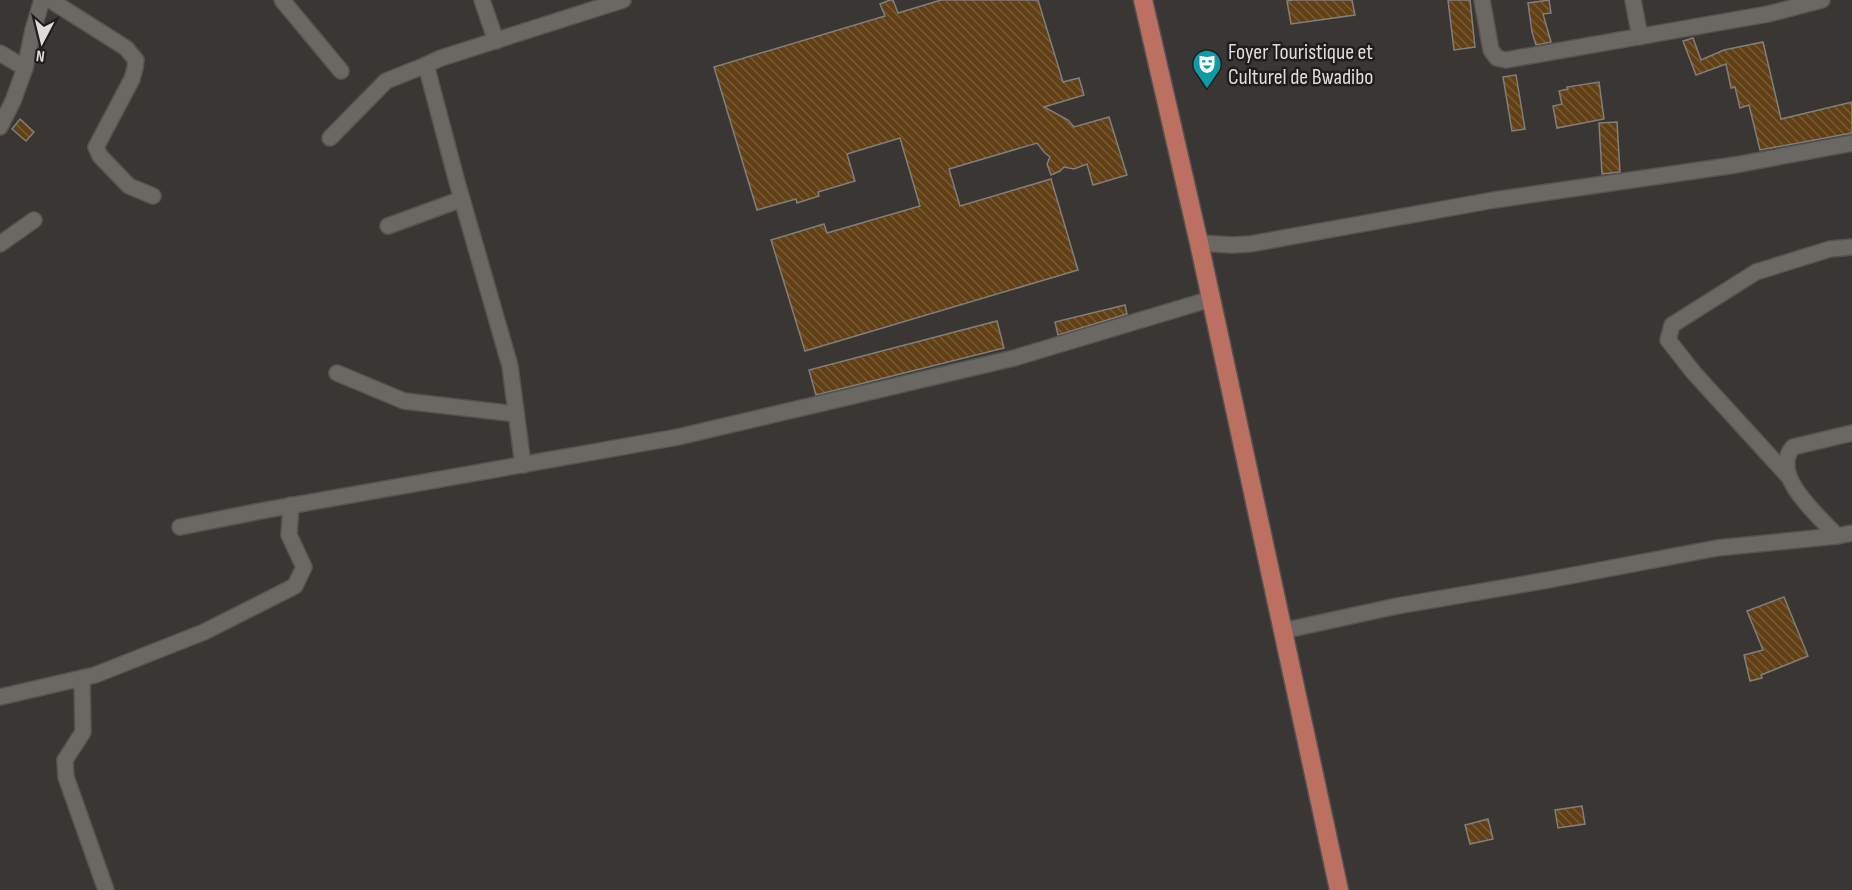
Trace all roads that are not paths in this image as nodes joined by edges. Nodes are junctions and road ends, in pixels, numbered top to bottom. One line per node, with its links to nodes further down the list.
1 (42, 0): 14 (street)
2 (50, 0): 19 (street)
3 (282, 0): 15 (street)
4 (482, 0): 11 (street)
5 (623, 0): 11 (street)
6 (1143, 0): 23 (main road)
7 (1482, 0): 10 (street)
8 (1633, 0): 10 (street)
9 (1822, 0): 10 (street)
10 (1640, 37)
11 (496, 41): 13 (street)
12 (0, 53): 14 (street)
13 (426, 65): 17 (street); 20 (street)
14 (25, 68): 16 (street)
15 (341, 71)
16 (0, 127)
17 (330, 138)
18 (1852, 143): 23 (street)
19 (153, 196)
20 (462, 199): 22 (street); 28 (street)
21 (34, 220): 24 (street)
22 (388, 226)
23 (1199, 243): 26 (main road)
24 (0, 244)
25 (1852, 247): 31 (street)
26 (1211, 300): 30 (street); 35 (main road)
27 (337, 374): 28 (street)
28 (516, 414): 30 (street)
29 (1852, 433): 31 (street)
30 (523, 465): 32 (street)
31 (1788, 476): 34 (street)
32 (291, 505): 33 (street); 36 (street)
33 (180, 527)
34 (1845, 535): 35 (street)
35 (1282, 631): 39 (main road)
36 (82, 678): 37 (street); 38 (street)
37 (0, 697)
38 (106, 890)
39 (1339, 890)

